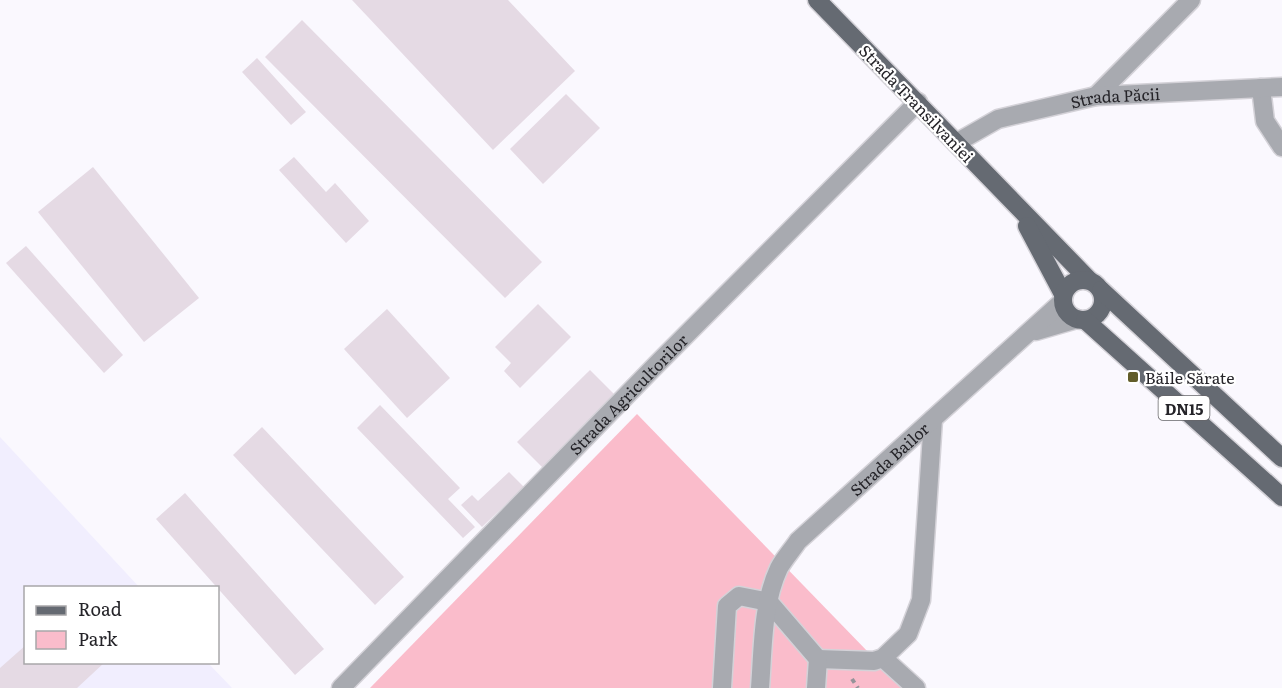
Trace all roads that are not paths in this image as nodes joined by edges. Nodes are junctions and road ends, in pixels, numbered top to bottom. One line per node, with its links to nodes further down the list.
1 (817, 0): 6 (main road, Strada Transilvaniei / DN15)
2 (1191, 0): 5 (street)
3 (1282, 87): 4 (street, Strada Păcii)
4 (1261, 88): 5 (street, Strada Păcii); 8 (street)
5 (1096, 96): 7 (street, Strada Păcii)
6 (918, 102): 7 (main road, Strada Transilvaniei / DN15); 20 (street, Strada Agricultorilor)
7 (956, 142): 9 (main road, Strada Transilvaniei / DN15)
8 (1282, 147)
9 (1017, 206): 10 (main road, Strada Transilvaniei / DN15); 11 (main road, Strada Transilvaniei / DN15)
10 (1095, 285): 11 (main road); 12 (main road); 15 (main road, Strada Transilvaniei / DN15)
11 (1063, 298): 12 (main road); 13 (street, Strada Bailor)
12 (1081, 319): 13 (street, Strada Bailor); 16 (main road, DN15)
13 (1031, 333): 14 (street, Strada Bailor)
14 (933, 419): 17 (street, Strada Bailor); 18 (street)
15 (1282, 458)
16 (1282, 497)
17 (769, 602): 19 (street); 21 (street); 22 (street, Strada Bailor)
18 (883, 658): 19 (street); 24 (street)
19 (818, 659): 23 (street)
20 (341, 688)
21 (722, 688)
22 (760, 688)
23 (816, 688)
24 (916, 688)

